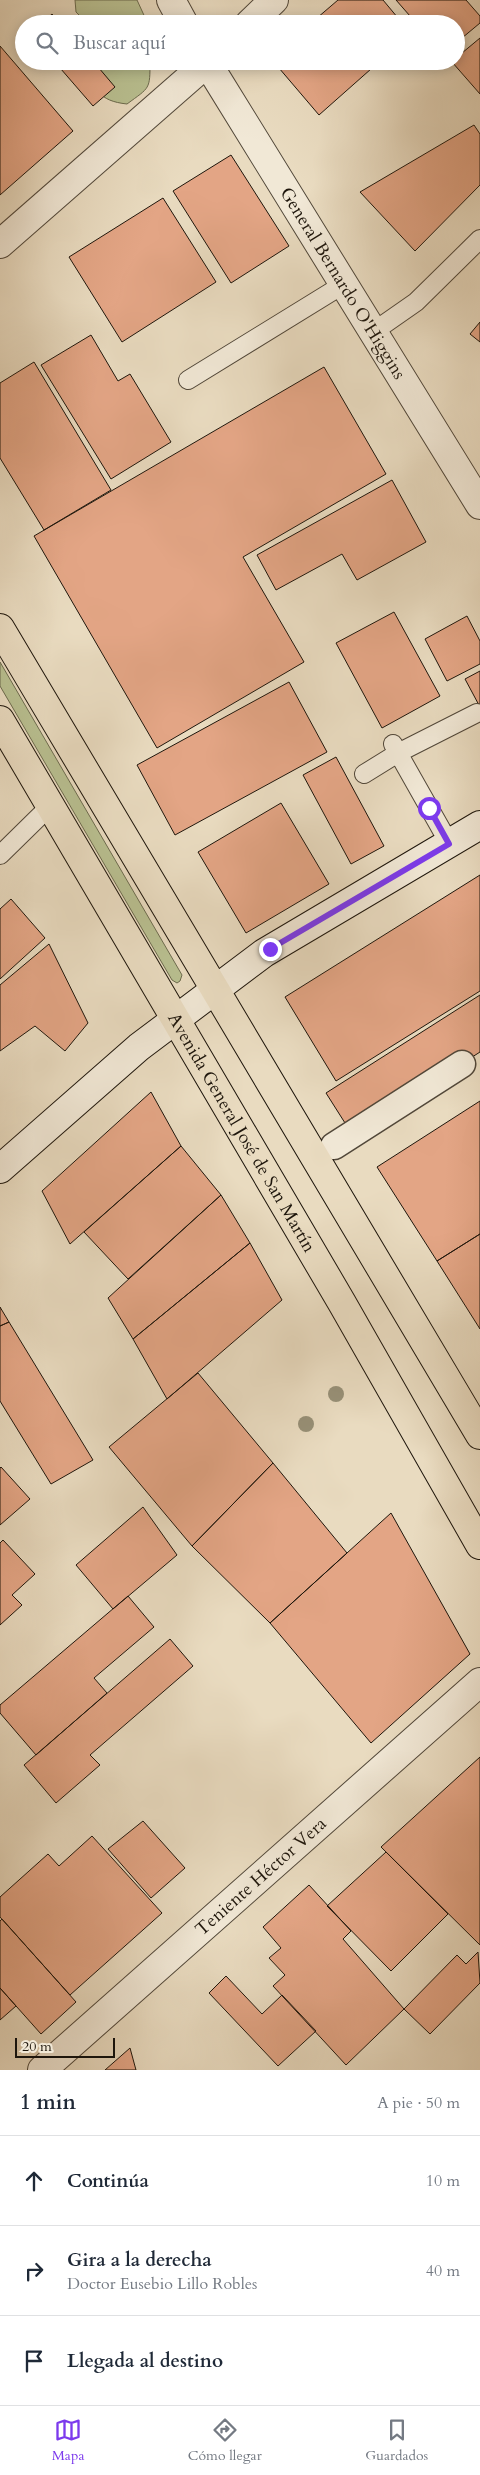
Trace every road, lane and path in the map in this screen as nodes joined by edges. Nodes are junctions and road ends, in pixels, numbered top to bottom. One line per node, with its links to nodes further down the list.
1 (171, 0): 3 (street)
2 (274, 0): 4 (street)
3 (179, 15)
4 (258, 15)
5 (198, 70): 8 (street)
6 (212, 70): 9 (street, General Bernardo O'Higgins)
7 (480, 240): 10 (lane)
8 (0, 244)
9 (344, 284): 10 (street, General Bernardo O'Higgins); 11 (lane)
10 (373, 332): 12 (street, General Bernardo O'Higgins)
11 (188, 380)
12 (480, 506)
13 (0, 628): 22 (highway)
14 (477, 713): 16 (lane)
15 (0, 720): 18 (highway, Avenida General José de San Martín)
16 (395, 748): 17 (lane); 20 (lane)
17 (364, 774)
18 (50, 806): 21 (lane); 23 (highway, Avenida General José de San Martín)
19 (480, 825): 20 (street)
20 (449, 844): 22 (street)
21 (0, 855)
22 (216, 988): 23 (street); 27 (highway)
23 (174, 1019): 26 (street); 28 (highway, Avenida General José de San Martín)
24 (462, 1064): 25 (street)
25 (334, 1146)
26 (0, 1169)
27 (480, 1435)
28 (480, 1545)
29 (480, 1682): 30 (street, Teniente Héctor Vera)
30 (42, 2070)

